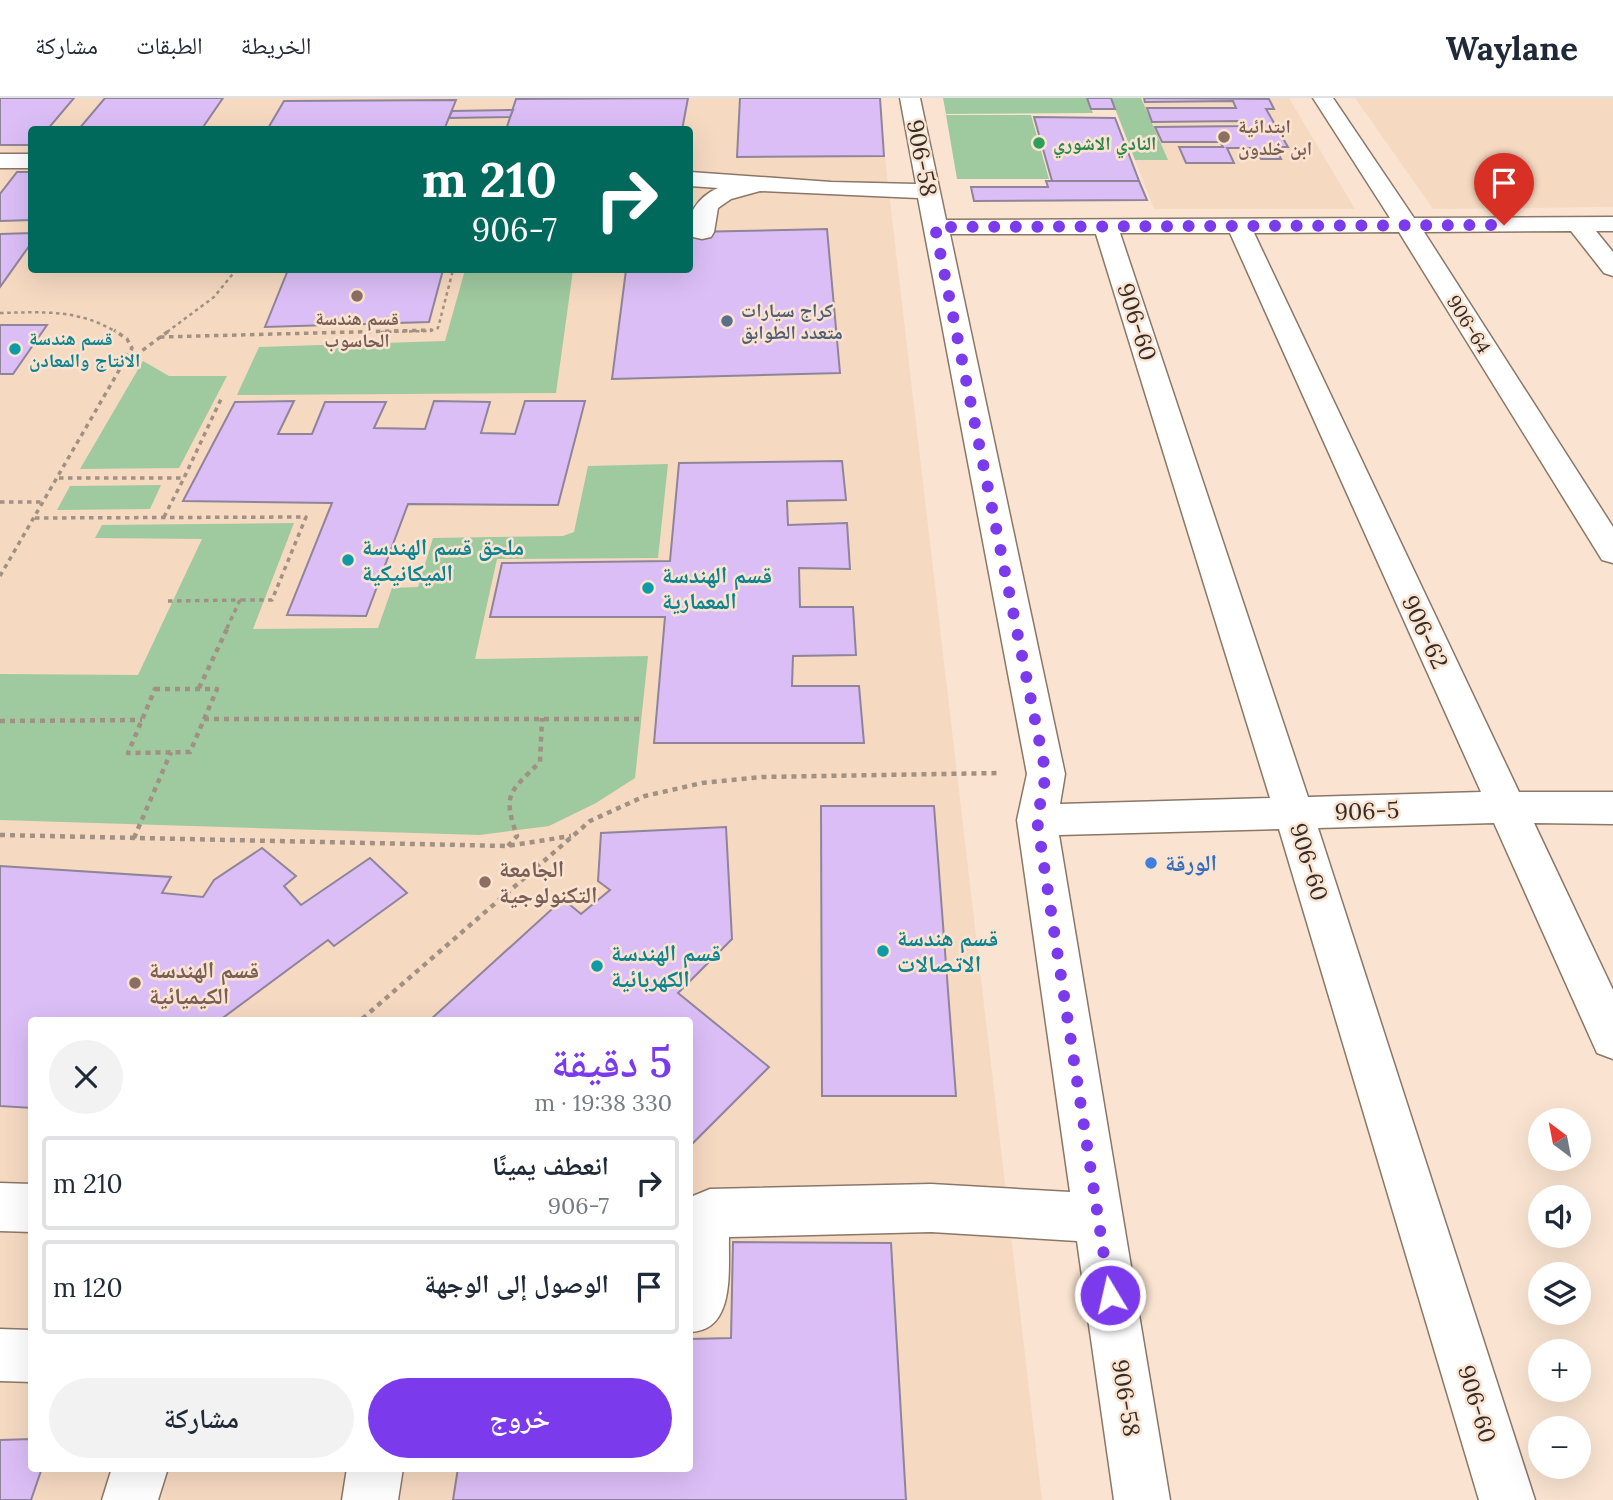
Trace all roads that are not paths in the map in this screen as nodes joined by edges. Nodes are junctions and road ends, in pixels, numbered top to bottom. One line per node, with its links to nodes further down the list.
1 (910, 98): 7 (street, 906-58)
2 (1323, 98): 9 (street, 906-64)
3 (0, 161): 4 (street)
4 (28, 161)
5 (693, 179): 6 (street)
6 (758, 185): 7 (street); 13 (street)
7 (932, 209): 12 (street); 19 (street, 906-58)
8 (1613, 224): 10 (street)
9 (1407, 225): 10 (street); 11 (street); 15 (street, 906-64)
10 (1577, 225): 14 (street)
11 (1240, 226): 12 (street); 16 (street, 906-62)
12 (1106, 227): 18 (street, 906-60)
13 (702, 232)
14 (1613, 268)
15 (1613, 552)
16 (1505, 807): 17 (street, 906-5); 18 (street, 906-5); 20 (street, 906-62)
17 (1613, 808)
18 (1294, 814): 19 (street, 906-5); 32 (street, 906-60)
19 (1037, 820): 23 (street, 906-58)
20 (1613, 1038)
21 (0, 1207): 22 (street)
22 (28, 1208)
23 (1098, 1218): 24 (street); 31 (street, 906-58)
24 (693, 1307)
25 (0, 1356): 26 (street)
26 (28, 1356)
27 (139, 1472): 29 (street)
28 (374, 1472): 30 (street)
29 (130, 1500)
30 (370, 1500)
31 (1142, 1500)
32 (1507, 1500)

